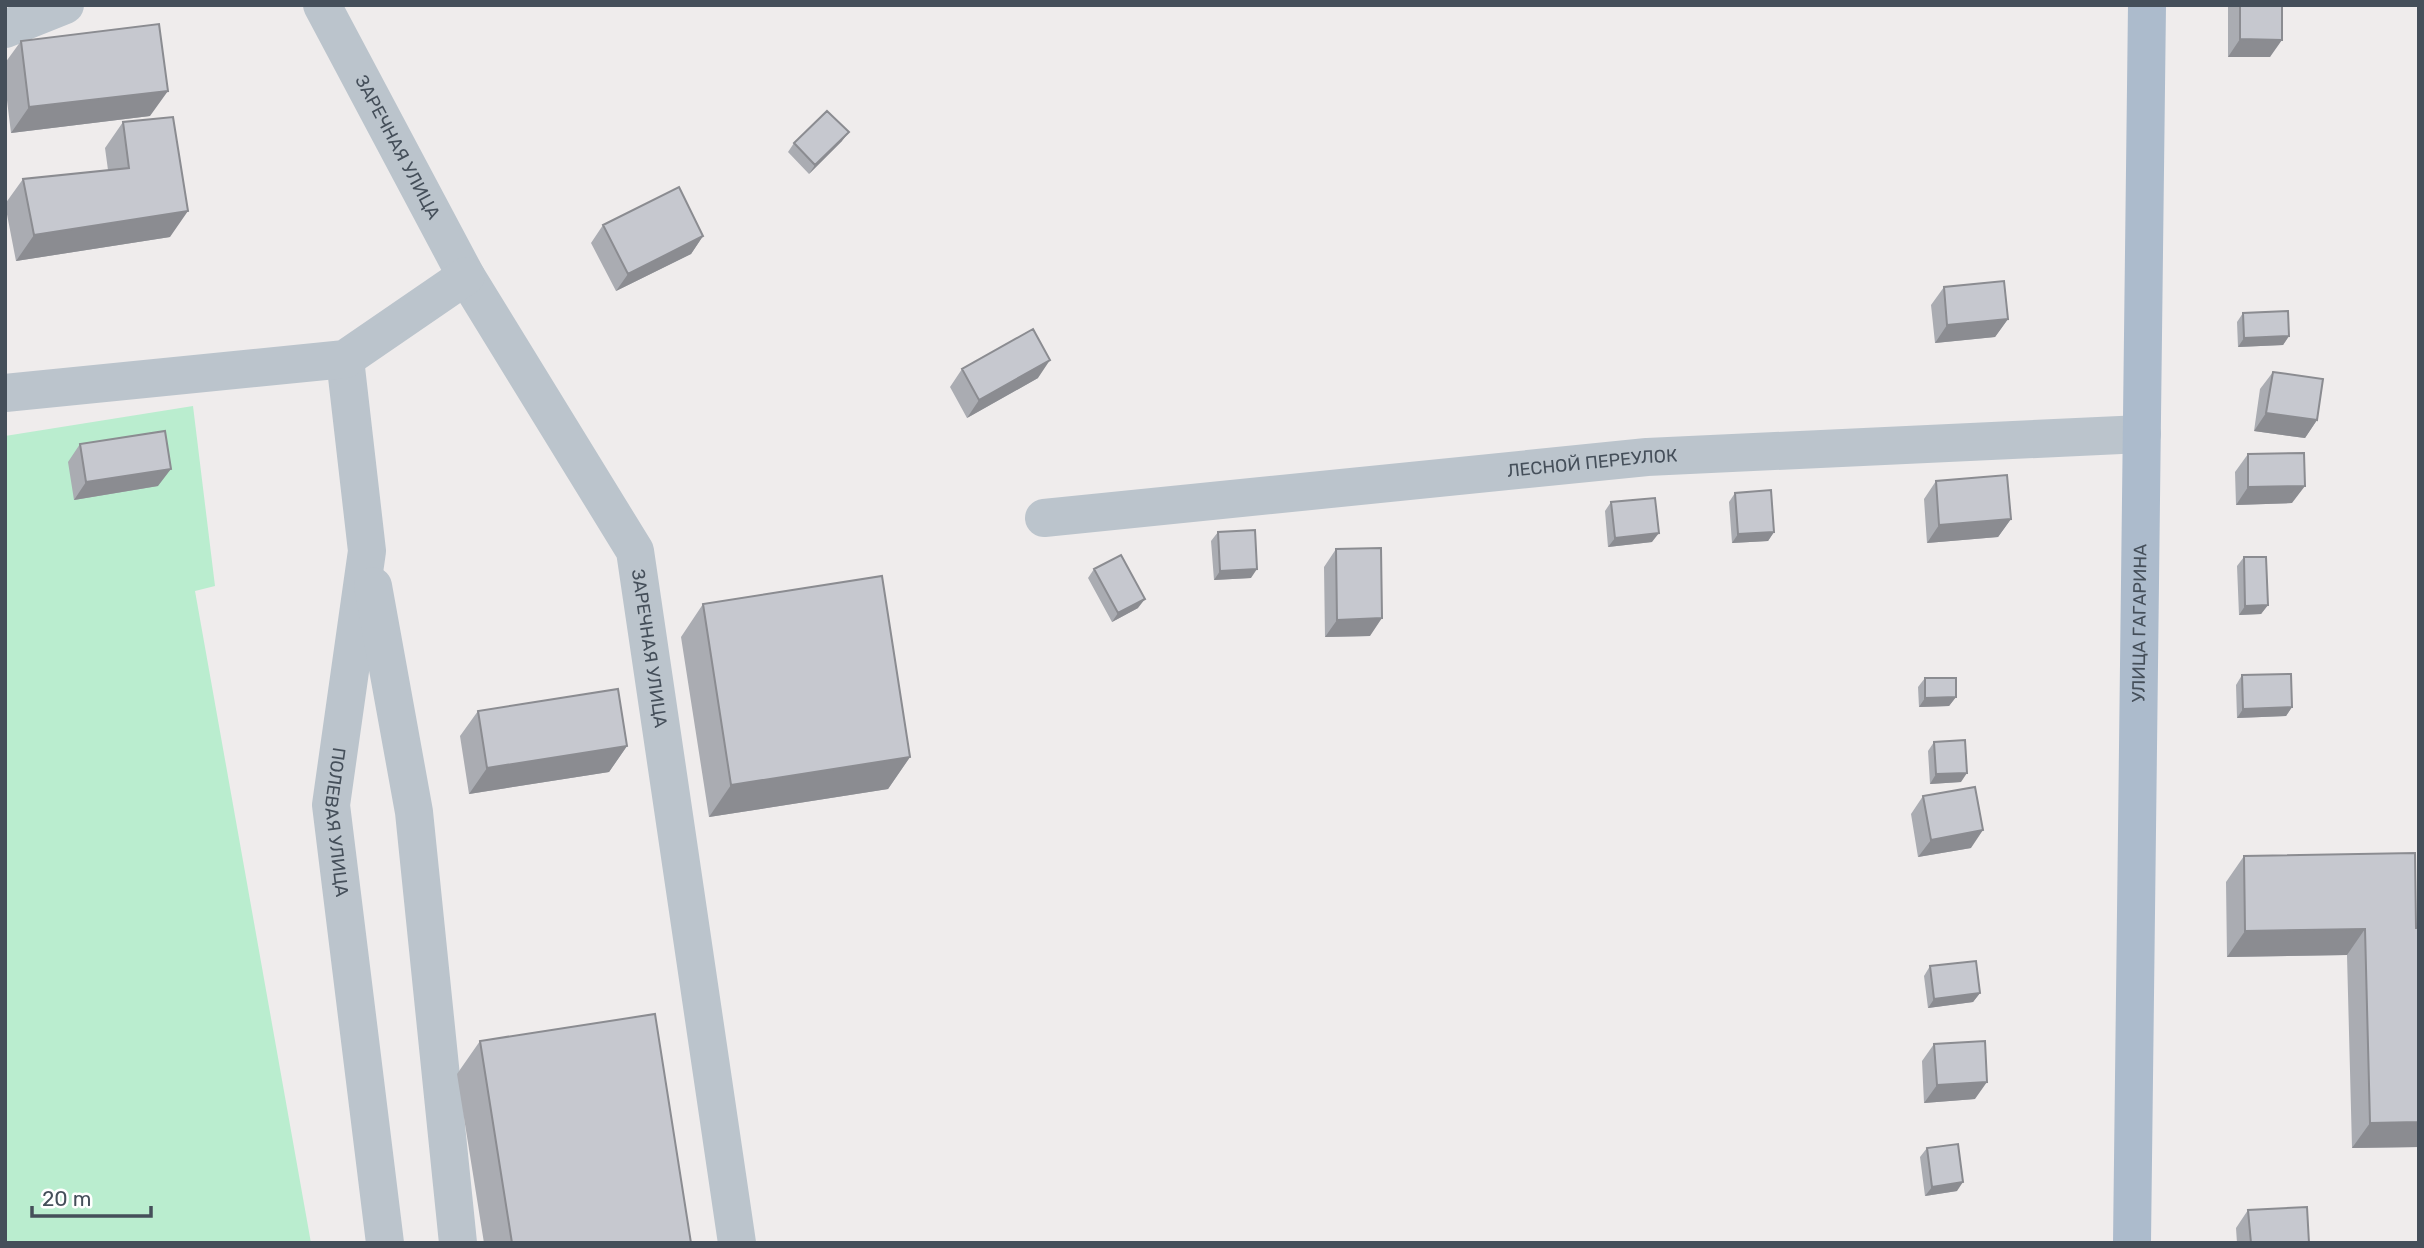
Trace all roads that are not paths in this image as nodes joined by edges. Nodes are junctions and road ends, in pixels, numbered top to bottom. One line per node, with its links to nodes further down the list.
1 (65, 5): 4 (street)
2 (322, 5): 5 (street, ЗАРЕЧНАЯ УЛИЦА)
3 (2147, 5): 8 (main road, УЛИЦА ГАГАРИНА)
4 (5, 29)
5 (466, 276): 6 (street); 13 (street, ЗАРЕЧНАЯ УЛИЦА)
6 (345, 359): 7 (street); 10 (street, ПОЛЕВАЯ УЛИЦА)
7 (5, 393)
8 (2142, 434): 9 (street, ЛЕСНОЙ ПЕРЕУЛОК); 14 (main road, УЛИЦА ГАГАРИНА)
9 (1044, 518)
10 (367, 551): 11 (street, ПОЛЕВАЯ УЛИЦА); 12 (street)
11 (385, 1243)
12 (458, 1243)
13 (737, 1243)
14 (2132, 1243)

